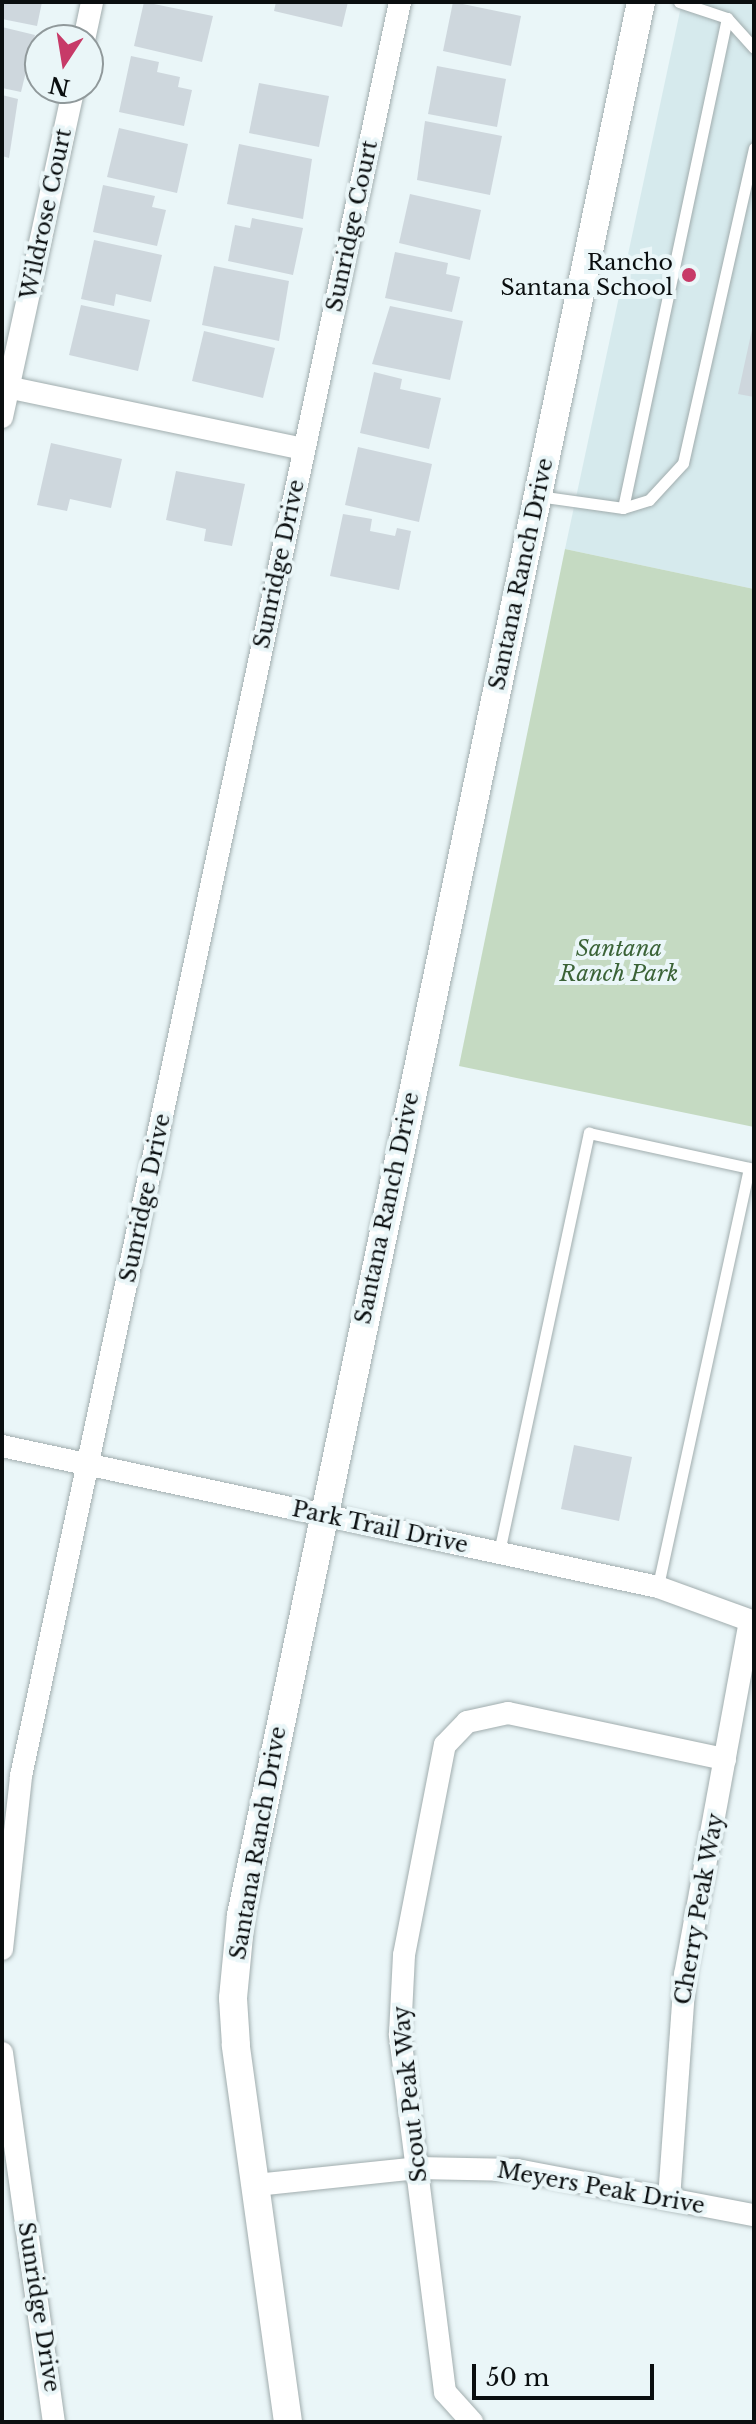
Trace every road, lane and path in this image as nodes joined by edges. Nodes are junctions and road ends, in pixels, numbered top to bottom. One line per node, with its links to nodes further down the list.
1 (92, 2): 6 (street)
2 (400, 2): 12 (street, Sunridge Court)
3 (641, 2): 13 (street, Santana Ranch Drive)
4 (679, 2): 5 (lane)
5 (727, 18): 7 (lane); 14 (lane)
6 (87, 24)
7 (754, 48)
8 (70, 104): 10 (street, Wildrose Court)
9 (754, 148): 14 (lane)
10 (5, 387): 11 (street, Wildrose Court); 12 (street)
11 (2, 417)
12 (303, 449): 16 (street, Sunridge Drive)
13 (537, 496): 14 (lane); 17 (street, Santana Ranch Drive)
14 (623, 508)
15 (2, 1446): 16 (street, Park Trail Drive)
16 (89, 1464): 17 (street, Park Trail Drive); 22 (street, Sunridge Drive)
17 (323, 1515): 18 (street, Park Trail Drive); 25 (street, Santana Ranch Drive)
18 (499, 1552): 19 (street, Park Trail Drive); 19 (lane)
19 (658, 1587): 20 (street, Park Trail Drive)
20 (752, 1622): 21 (street, Cherry Peak Way)
21 (725, 1759): 24 (street, Scout Peak Way); 26 (street, Cherry Peak Way)
22 (2, 1949)
23 (2, 2053): 28 (street, Sunridge Drive)
24 (417, 2168): 25 (street, Meyers Peak Drive); 26 (street, Meyers Peak Drive); 30 (street, Scout Peak Way)
25 (256, 2185): 29 (street, Santana Ranch Drive)
26 (669, 2199): 27 (street, Meyers Peak Drive)
27 (754, 2215)
28 (56, 2420)
29 (288, 2422)
30 (471, 2422)

